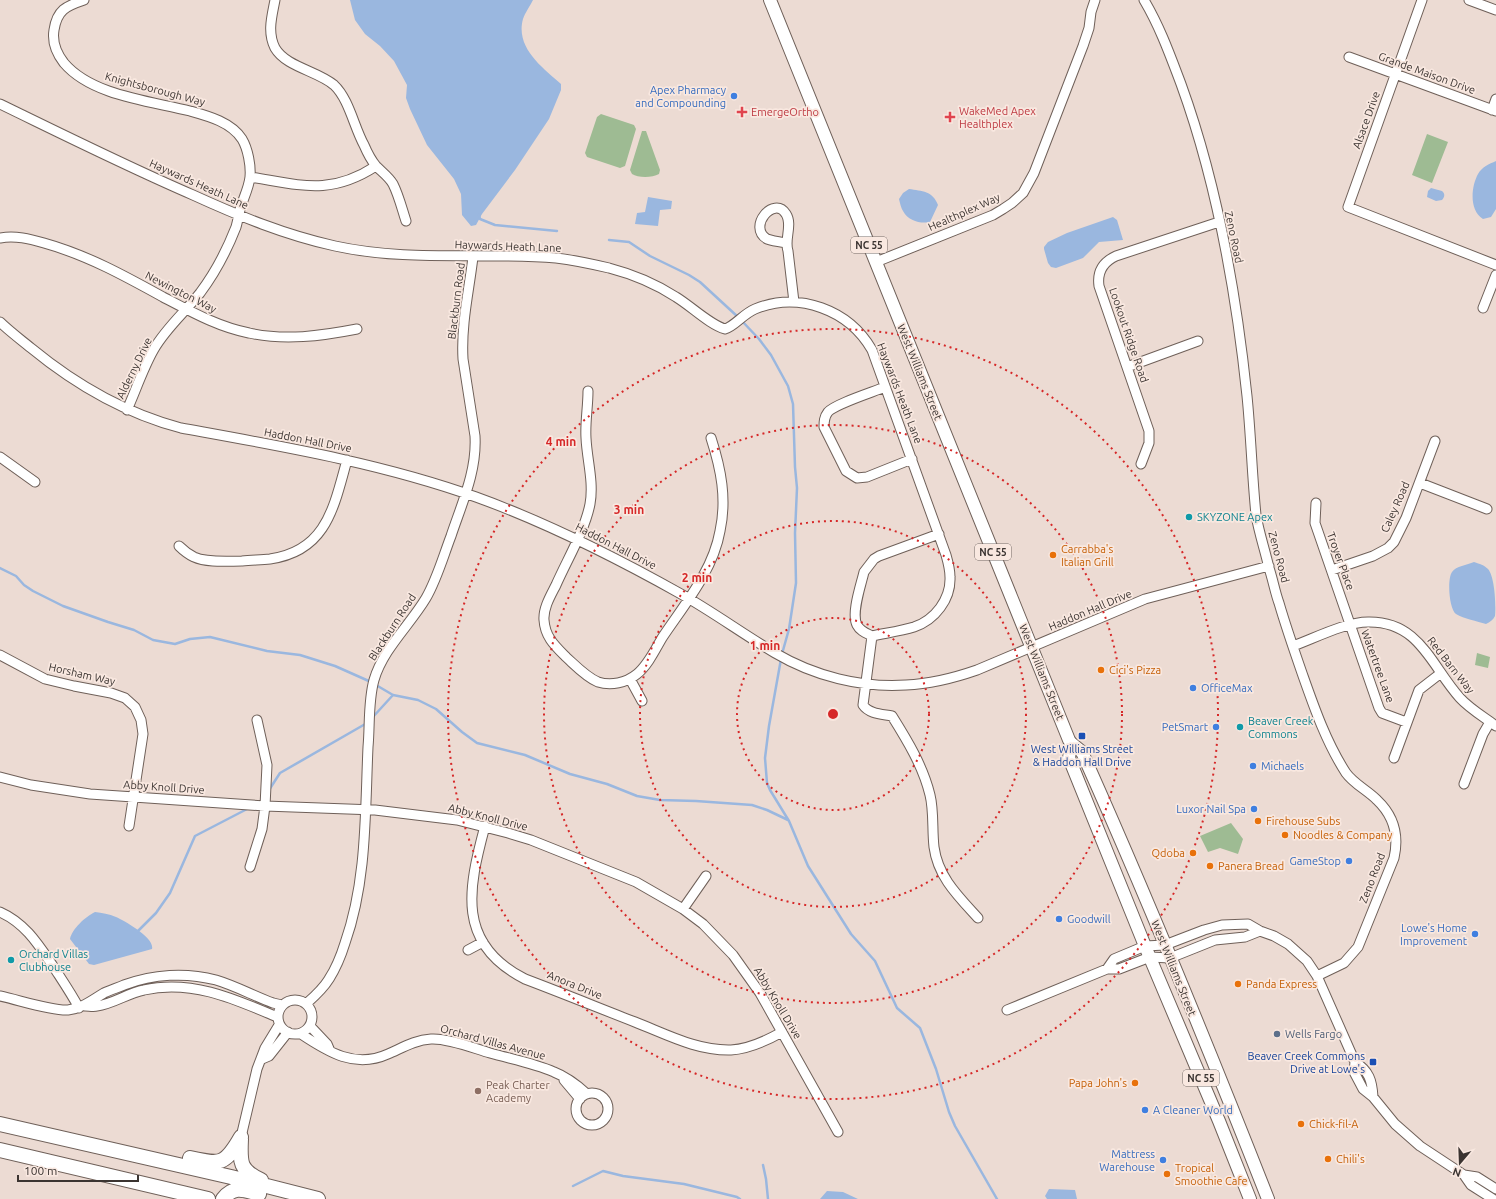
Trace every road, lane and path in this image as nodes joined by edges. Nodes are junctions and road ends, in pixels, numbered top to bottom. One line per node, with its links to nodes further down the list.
1 (84, 0): 15 (street, Knightsborough Way)
2 (275, 0): 14 (street)
3 (770, 0): 22 (main road, West Williams Street / NC 55)
4 (1095, 0): 22 (street, Healthplex Way)
5 (1144, 0): 18 (street, Zeno Road)
6 (1422, 0): 10 (street, Alsace Drive)
7 (1469, 0): 8 (street)
8 (1496, 10)
9 (1349, 57): 10 (street, Grande Maison Drive)
10 (1395, 74): 13 (street, Grande Maison Drive); 23 (street, Alsace Drive)
11 (1496, 99): 13 (street)
12 (0, 104): 16 (street, Haywards Heath Lane)
13 (1494, 110)
14 (376, 166): 15 (street); 17 (street)
15 (250, 177): 16 (street, Knightsborough Way)
16 (238, 215): 21 (street, Haywards Heath Lane); 27 (street, Alderny Drive)
17 (406, 222)
18 (1219, 222): 31 (street, Lookout Ridge Road); 49 (street, Zeno Road)
19 (0, 238): 27 (street, Newington Way)
20 (786, 244): 25 (street)
21 (473, 257): 25 (street, Haywards Heath Lane); 43 (street, Blackburn Road)
22 (876, 262): 55 (main road, West Williams Street / NC 55)
23 (1496, 265)
24 (1496, 275): 26 (street)
25 (794, 302): 32 (street, Haywards Heath Lane)
26 (1483, 308)
27 (186, 309): 29 (street, Newington Way); 34 (street, Alderny Drive)
28 (1, 325): 34 (street, Haddon Hall Drive)
29 (357, 329)
30 (1198, 341): 31 (street)
31 (1127, 367): 40 (street, Lookout Ridge Road)
32 (886, 387): 38 (street, Haywards Heath Lane); 38 (street)
33 (588, 391): 47 (street)
34 (127, 410): 39 (street, Haddon Hall Drive)
35 (711, 438): 51 (street)
36 (1435, 441): 42 (street, Caley Road)
37 (0, 457): 41 (street)
38 (912, 459): 46 (street, Haywards Heath Lane)
39 (347, 460): 43 (street, Haddon Hall Drive); 48 (street)
40 (1142, 464)
41 (35, 482)
42 (1420, 483): 45 (street); 50 (street, Caley Road)
43 (465, 494): 47 (street, Haddon Hall Drive); 70 (street, Blackburn Road)
44 (1316, 503): 50 (street, Troyer Place)
45 (1486, 509)
46 (938, 534): 53 (street, Haywards Heath Lane); 53 (street)
47 (578, 539): 51 (street, Haddon Hall Drive); 58 (street)
48 (178, 546)
49 (1269, 566): 54 (street, Zeno Road); 55 (street, Haddon Hall Drive)
50 (1332, 570): 52 (street, Troyer Place)
51 (689, 599): 58 (street); 59 (street, Haddon Hall Drive)
52 (1350, 625): 54 (street, Red Barn Way); 57 (street, Red Barn Way); 62 (street, Watertree Lane)
53 (872, 636): 59 (street)
54 (1293, 646): 85 (street, Zeno Road)
55 (1032, 648): 59 (street, Haddon Hall Drive); 64 (main road, West Williams Street / NC 55)
56 (0, 655): 68 (street, Horsham Way)
57 (1441, 673): 62 (street, Watertree Lane); 63 (street, Red Barn Way)
58 (630, 679): 60 (street)
59 (866, 683): 77 (street)
60 (642, 701)
61 (257, 720): 69 (street)
62 (1406, 722): 65 (street, Watertree Lane)
63 (1493, 724): 67 (street)
64 (1071, 743): 80 (main road, West Williams Street / NC 55); 82 (main road, West Williams Street / NC 55)
65 (1394, 758)
66 (0, 777): 68 (street, Abby Knoll Drive)
67 (1464, 784)
68 (134, 796): 69 (street, Abby Knoll Drive); 71 (street, Horsham Way)
69 (265, 806): 70 (street, Abby Knoll Drive); 73 (street)
70 (365, 810): 72 (street, Abby Knoll Drive); 88 (street, Blackburn Road)
71 (129, 826)
72 (485, 826): 75 (street, Abby Knoll Drive); 79 (street, Anora Drive)
73 (250, 867)
74 (706, 876): 75 (street)
75 (683, 909): 95 (street, Abby Knoll Drive)
76 (0, 912): 90 (street)
77 (978, 918)
78 (1260, 931): 80 (street); 83 (street); 85 (street)
79 (483, 942): 81 (street); 95 (street, Anora Drive)
80 (1165, 945): 82 (street); 83 (main road, West Williams Street / NC 55)
81 (468, 950)
82 (1148, 951): 83 (street); 91 (street); 111 (main road, West Williams Street / NC 55)
83 (1170, 958): 112 (main road, West Williams Street / NC 55)
84 (161, 976): 86 (street); 89 (street); 90 (street)
85 (1317, 976): 105 (street)
86 (162, 988): 90 (street); 92 (street)
87 (0, 996): 90 (street)
88 (306, 1004): 89 (street); 93 (street)
89 (282, 1005): 92 (street)
90 (82, 1007)
91 (1007, 1010)
92 (278, 1021): 94 (street); 98 (street)
93 (310, 1026): 96 (street); 97 (street)
94 (288, 1032): 96 (street); 98 (street)
95 (782, 1032): 102 (street, Abby Knoll Drive)
96 (301, 1034): 97 (street, Orchard Villas Avenue)
97 (330, 1051): 99 (street, Orchard Villas Avenue)
98 (262, 1059): 103 (street)
99 (583, 1097)
100 (0, 1118): 103 (highway)
101 (0, 1124): 107 (highway)
102 (838, 1132)
103 (241, 1137): 107 (highway)
104 (0, 1150): 108 (highway)
105 (1464, 1175): 106 (street); 113 (street)
106 (1496, 1189)
107 (285, 1195): 109 (highway); 110 (highway)
108 (208, 1199)
109 (223, 1199)
110 (318, 1199)
111 (1250, 1199)
112 (1268, 1199)
113 (1493, 1199)

